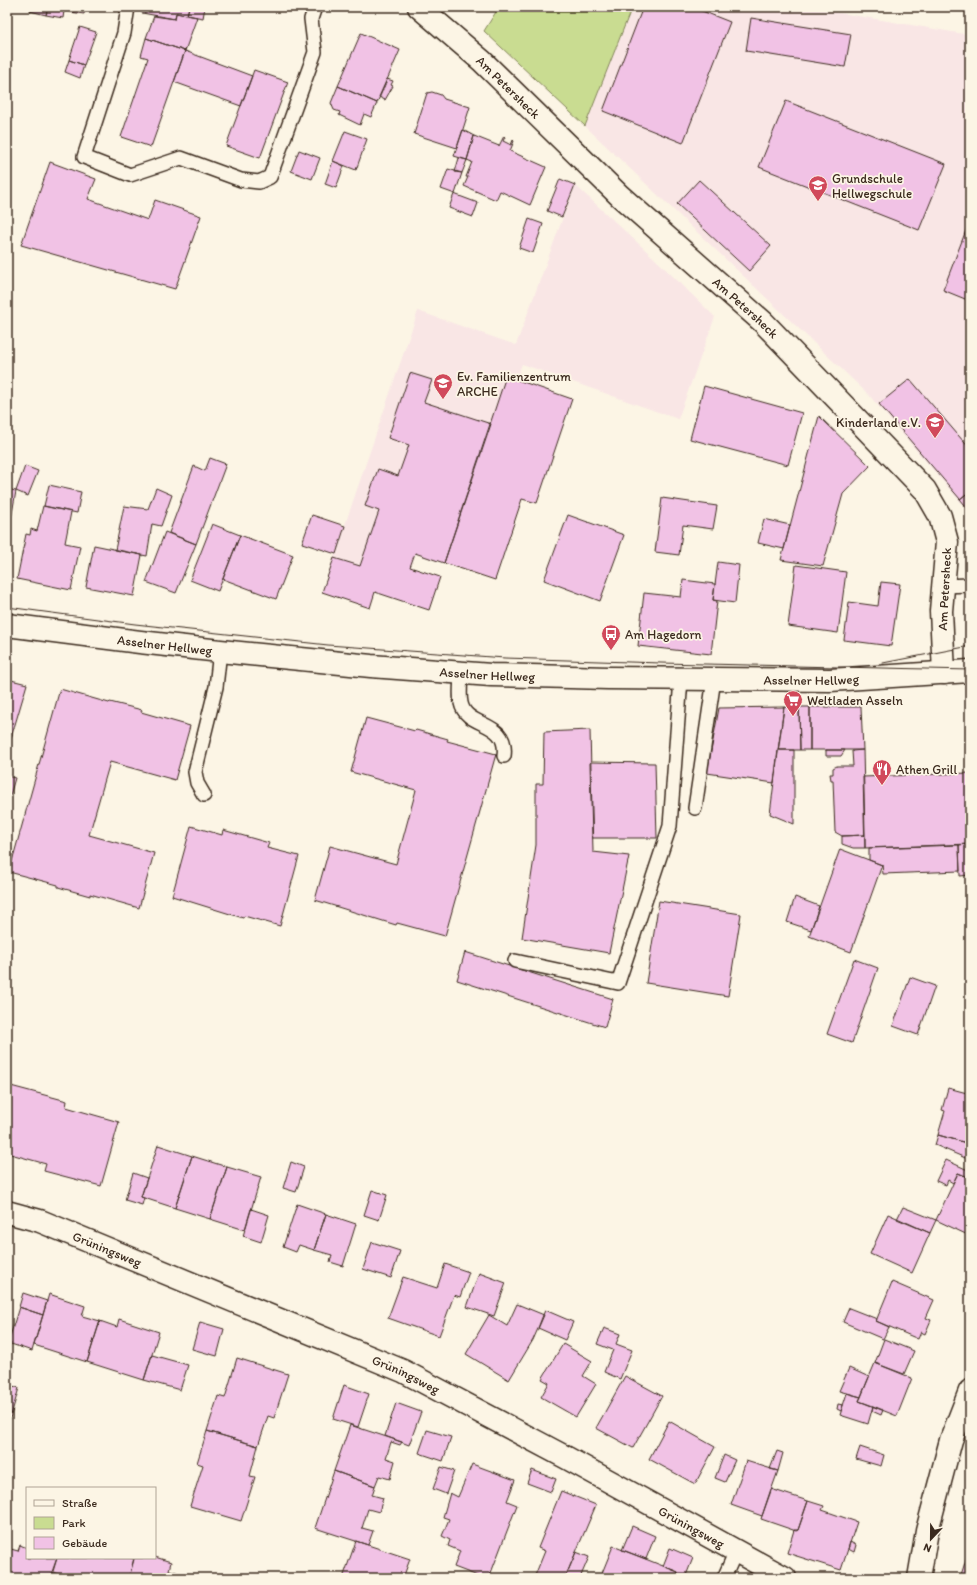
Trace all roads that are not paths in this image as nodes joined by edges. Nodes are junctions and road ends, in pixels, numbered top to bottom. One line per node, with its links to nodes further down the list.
1 (128, 7): 2 (lane)
2 (315, 7)
3 (419, 7): 5 (street, Am Petersheck)
4 (970, 585): 5 (lane)
5 (943, 586): 10 (street, Am Petersheck)
6 (7, 625): 7 (street, Asselner Hellweg)
7 (220, 651): 9 (street, Asselner Hellweg); 14 (lane)
8 (970, 671): 10 (street, Asselner Hellweg)
9 (461, 672): 11 (street, Asselner Hellweg); 13 (lane)
10 (944, 673): 12 (street, Asselner Hellweg)
11 (681, 679): 12 (street, Asselner Hellweg); 16 (lane)
12 (714, 679): 15 (lane)
13 (504, 756)
14 (204, 795)
15 (695, 808)
16 (515, 961)
17 (7, 1212): 19 (street, Grüningsweg)
18 (970, 1391): 22 (street)
19 (736, 1551): 20 (lane); 21 (street, Grüningsweg)
20 (724, 1578)
21 (785, 1578)
22 (919, 1578)

